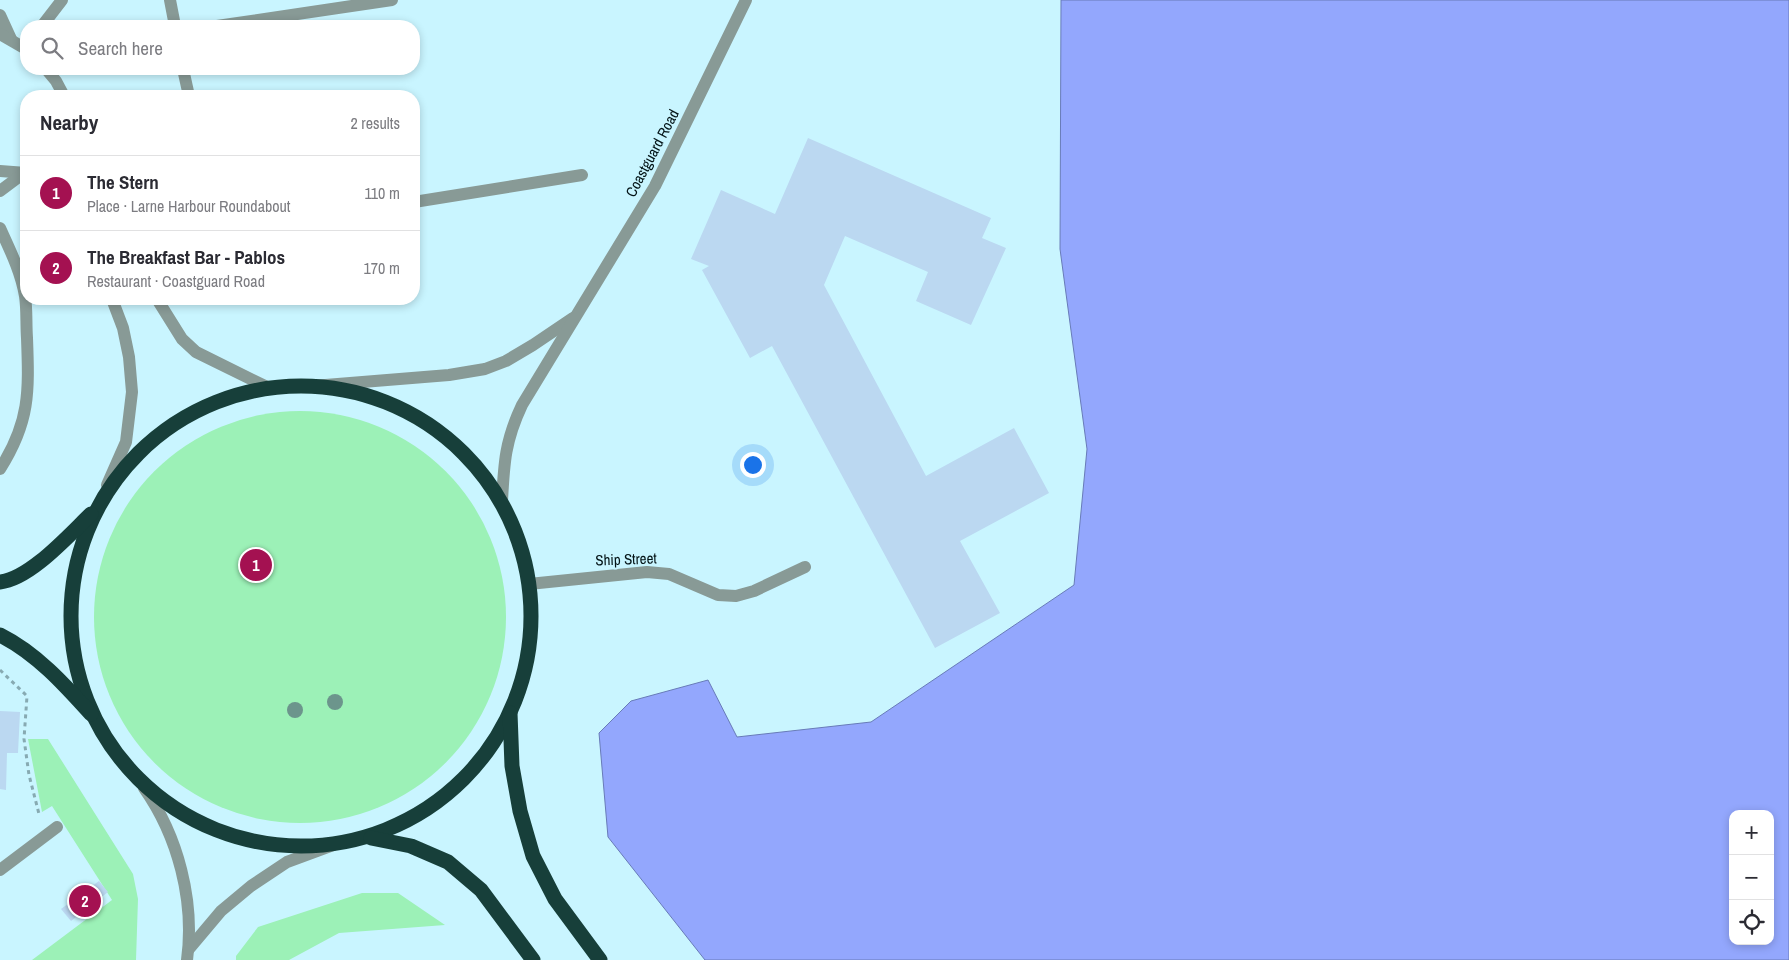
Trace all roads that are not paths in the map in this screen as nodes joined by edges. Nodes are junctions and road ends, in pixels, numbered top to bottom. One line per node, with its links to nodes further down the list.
1 (62, 0): 6 (street)
2 (170, 0): 7 (street)
3 (392, 0): 8 (street)
4 (746, 0): 26 (street, Coastguard Road)
5 (0, 15): 9 (street)
6 (47, 20)
7 (174, 20)
8 (257, 20)
9 (6, 36): 10 (street)
10 (20, 44)
11 (51, 75): 13 (street)
12 (184, 75): 14 (street)
13 (61, 90)
14 (188, 90)
15 (0, 171): 16 (street)
16 (20, 173)
17 (582, 175): 20 (street)
18 (20, 178): 19 (street)
19 (0, 191)
20 (420, 201)
21 (0, 228): 22 (street)
22 (20, 278)
23 (25, 305): 29 (street)
24 (114, 305): 30 (street)
25 (160, 305): 28 (street)
26 (577, 315): 27 (street, Coastguard Road); 31 (street, Coastguard Road)
27 (313, 386): 28 (highway); 31 (highway)
28 (269, 388): 30 (highway)
29 (0, 469)
30 (108, 485): 32 (highway)
31 (502, 501): 35 (highway)
32 (95, 509): 34 (highway); 38 (highway)
33 (805, 567): 35 (street, Ship Street)
34 (0, 582)
35 (529, 584): 37 (highway)
36 (0, 635): 38 (highway)
37 (510, 713): 41 (highway); 46 (highway)
38 (97, 720): 39 (highway)
39 (144, 788): 42 (highway); 44 (street)
40 (57, 827): 43 (street)
41 (371, 838): 42 (highway); 45 (highway)
42 (333, 845): 44 (street)
43 (0, 870)
44 (188, 955)
45 (533, 960)
46 (600, 960)

